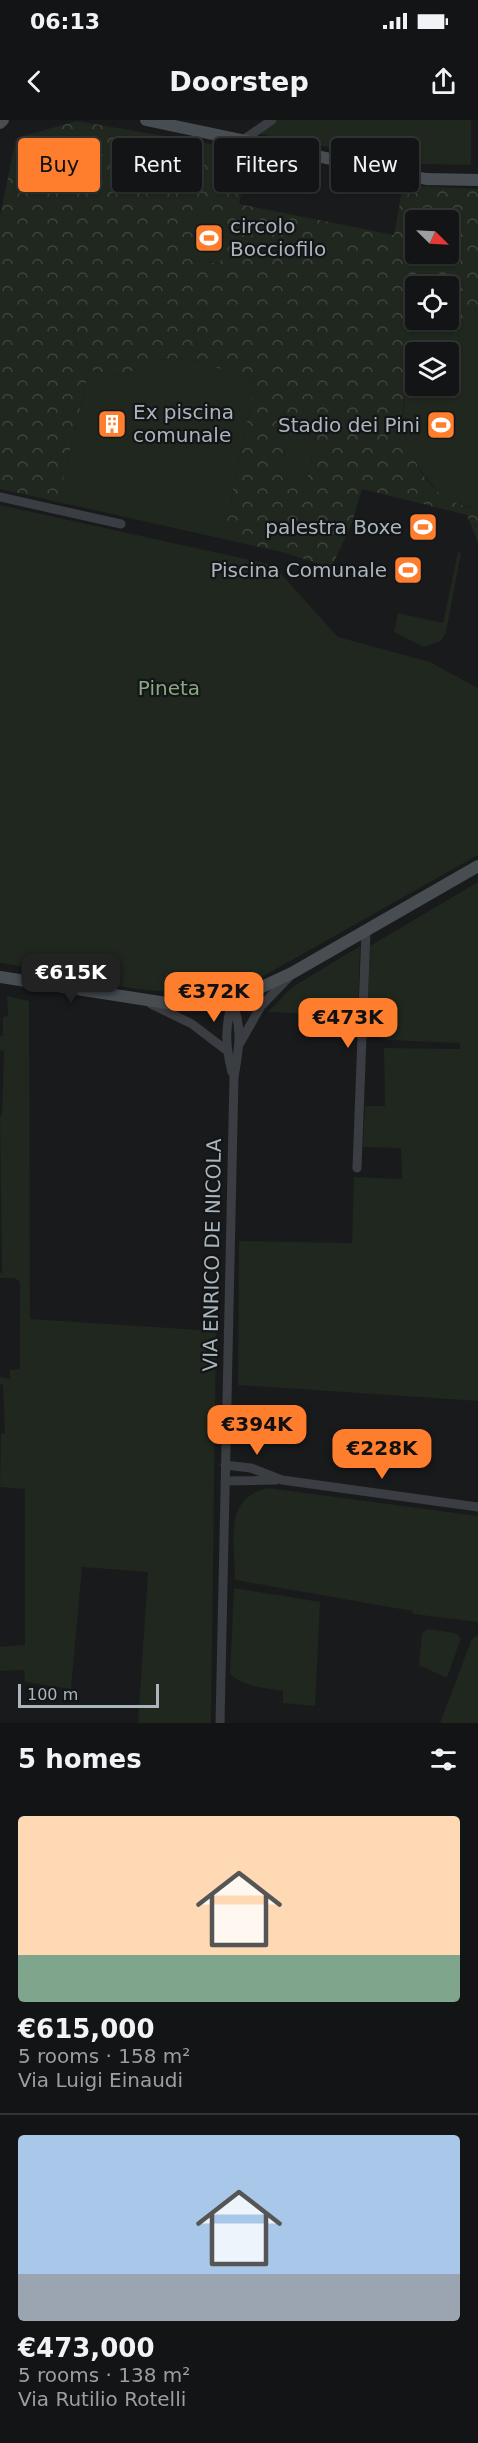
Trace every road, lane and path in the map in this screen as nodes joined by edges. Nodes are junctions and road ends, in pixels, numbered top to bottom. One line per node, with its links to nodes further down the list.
1 (146, 120): 3 (street)
2 (272, 120): 4 (street)
3 (233, 138)
4 (246, 138)
5 (319, 156): 6 (street)
6 (478, 180)
7 (0, 497): 8 (street)
8 (121, 524)
9 (478, 866): 10 (street)
10 (366, 931): 11 (street); 18 (street)
11 (292, 973): 14 (street); 15 (street)
12 (0, 978): 13 (street)
13 (146, 1001): 14 (street); 16 (street)
14 (232, 1001): 15 (street); 16 (street)
15 (239, 1045): 17 (street)
16 (226, 1050): 17 (street)
17 (234, 1077): 19 (street, VIA ENRICO DE NICOLA)
18 (357, 1168)
19 (225, 1465): 20 (street); 21 (street, VIA ENRICO DE NICOLA)
20 (282, 1480): 21 (street); 22 (street)
21 (225, 1481): 23 (street, VIA ENRICO DE NICOLA)
22 (478, 1507)
23 (220, 1723)

